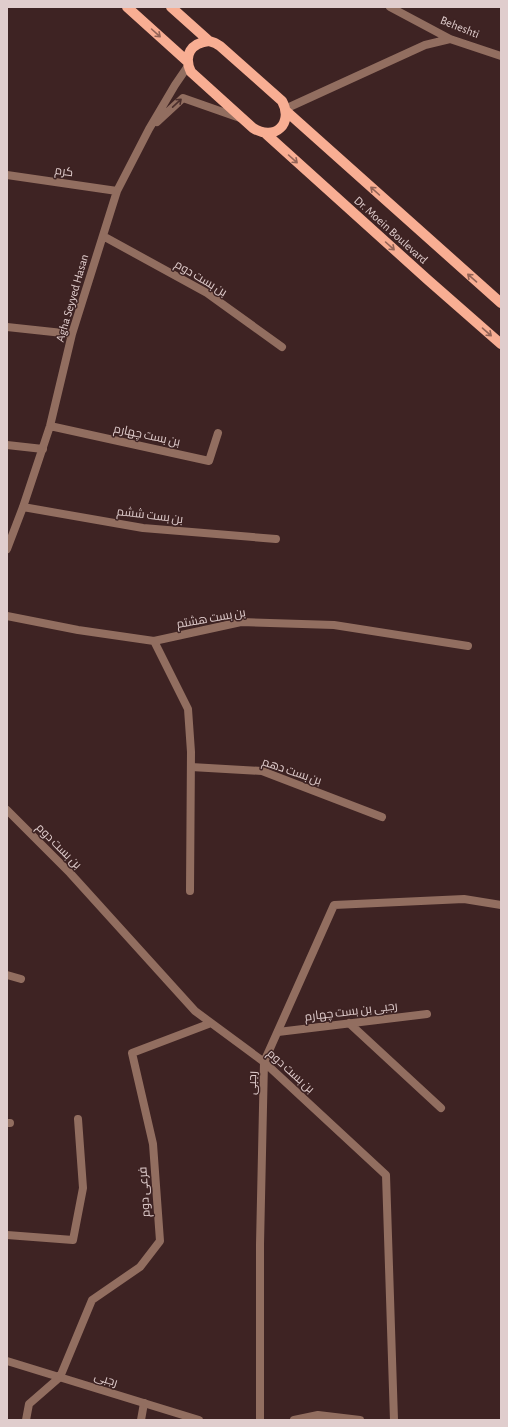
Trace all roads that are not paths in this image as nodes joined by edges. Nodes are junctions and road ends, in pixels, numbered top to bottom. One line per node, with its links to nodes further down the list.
1 (127, 7): 7 (main road, one-way to 7)
2 (171, 7): 5 (main road)
3 (394, 8): 4 (street, Beheshti)
4 (450, 38): 6 (street, Beheshti); 8 (street)
5 (209, 41): 7 (main road); 8 (main road, Dr. Moein Boulevard)
6 (501, 56)
7 (188, 64): 9 (main road, Dr. Moein Boulevard); 10 (street, Agha Seyyed Hasan)
8 (286, 110): 11 (main road); 15 (main road, Dr. Moein Boulevard, one-way to 8)
9 (244, 120): 10 (street, one-way to 9); 11 (main road, Dr. Moein Boulevard)
10 (149, 130): 13 (street, Agha Seyyed Hasan)
11 (265, 133): 18 (main road, Dr. Moein Boulevard, one-way to 18)
12 (7, 175): 13 (street, کرم)
13 (117, 190): 14 (street, Agha Seyyed Hasan)
14 (103, 236): 17 (street, Agha Seyyed Hasan); 19 (street, بن بست دوم)
15 (501, 304)
16 (7, 327): 17 (street)
17 (72, 334): 20 (street, Agha Seyyed Hasan)
18 (501, 344)
19 (282, 347)
20 (50, 426): 21 (street, بن بست چهارم); 23 (street, Agha Seyyed Hasan)
21 (218, 433)
22 (7, 446): 23 (street)
23 (43, 449): 24 (street, Agha Seyyed Hasan)
24 (23, 507): 25 (street, بن بست ششم); 26 (street, Agha Seyyed Hasan)
25 (276, 539)
26 (7, 549)
27 (7, 616): 28 (street, بن بست هشتم)
28 (154, 641): 29 (street, بن بست هشتم); 30 (street)
29 (468, 646)
30 (191, 767): 32 (street, بن بست دهم); 33 (street)
31 (7, 810): 38 (street, بن بست دوم)
32 (382, 817)
33 (190, 891)
34 (501, 904): 40 (street, رجبی)
35 (7, 975): 36 (street)
36 (21, 979)
37 (427, 1014): 39 (street, رجبی بن بست چهارم)
38 (211, 1023): 41 (street, بن بست دوم); 46 (street, فرعی دوم)
39 (349, 1023): 40 (street, رجبی بن بست چهارم); 42 (street)
40 (278, 1032): 41 (street, رجبی)
41 (264, 1062): 51 (street, رجبی); 54 (street, بن بست دوم)
42 (441, 1108)
43 (78, 1120): 44 (street)
44 (7, 1235)
45 (7, 1361): 46 (street, رجبی)
46 (60, 1377): 47 (street, رجبی); 48 (street)
47 (144, 1403): 49 (street); 50 (street, رجبی)
48 (26, 1420)
49 (141, 1420)
50 (199, 1420)
51 (260, 1420)
52 (294, 1420): 53 (street)
53 (360, 1420)
54 (394, 1420)

